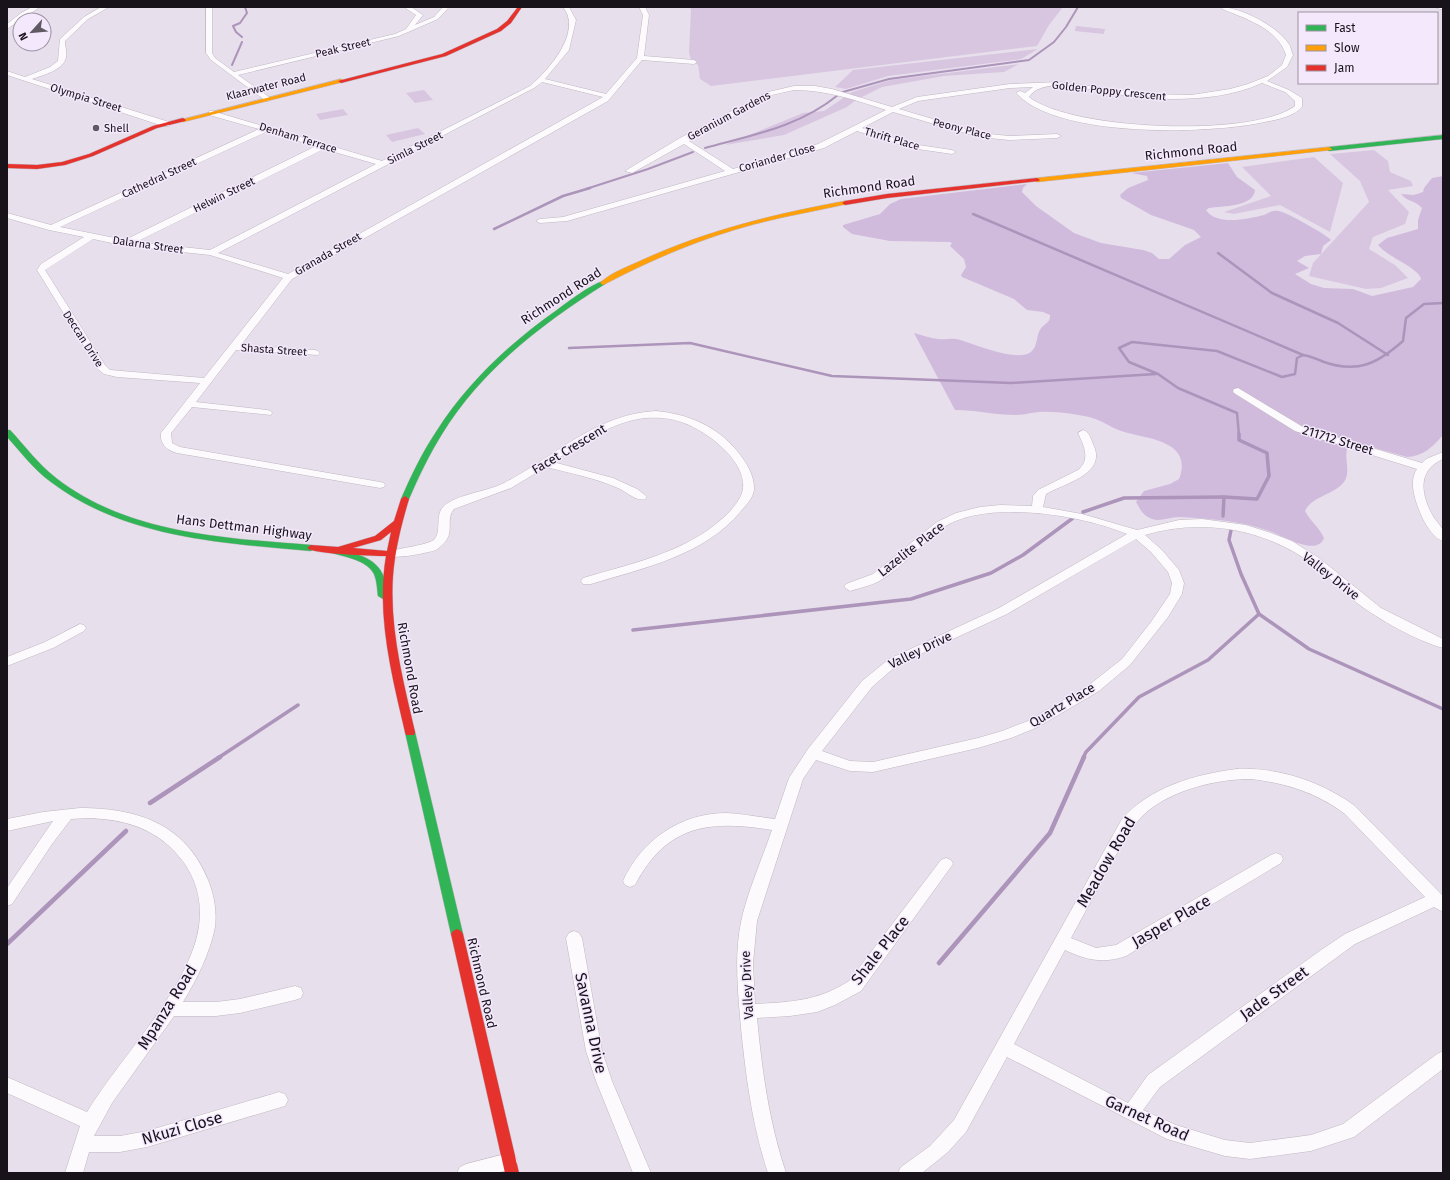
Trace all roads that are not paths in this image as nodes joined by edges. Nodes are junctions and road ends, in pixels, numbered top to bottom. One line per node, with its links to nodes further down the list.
1 (37, 7): 12 (street)
2 (106, 7): 18 (street)
3 (209, 7): 17 (street)
4 (407, 7): 13 (street)
5 (446, 7): 13 (street, Peak Street)
6 (520, 7): 25 (main road, Klaarwater Road)
7 (566, 7): 19 (street, Simla Street)
8 (642, 7): 14 (street)
9 (1223, 7): 20 (street, Golden Poppy Crescent)
10 (1439, 7): 11 (street)
11 (1443, 8)
12 (7, 27)
13 (407, 31): 17 (street, Peak Street)
14 (640, 58): 15 (street); 23 (street, Granada Street)
15 (694, 62)
16 (7, 73): 18 (street, Olympia Street)
17 (233, 74): 25 (street)
18 (25, 79): 28 (street, Olympia Street)
19 (541, 80): 23 (street); 36 (street, Simla Street)
20 (1262, 81): 21 (street, Golden Poppy Crescent); 24 (street, Golden Poppy Crescent)
21 (1051, 84): 22 (street, Coriander Close); 24 (street, Golden Poppy Crescent)
22 (1010, 86): 24 (street); 26 (street, Coriander Close)
23 (607, 96): 46 (street, Granada Street)
24 (1026, 97)
25 (266, 99): 27 (main road, Klaarwater Road)
26 (892, 110): 29 (street, Coriander Close); 31 (street, Peony Place); 33 (street, Geranium Gardens)
27 (212, 112): 28 (main road, Klaarwater Road); 30 (street, Denham Terrace)
28 (166, 124): 37 (main road, Klaarwater Road)
29 (856, 128): 35 (street, Thrift Place); 39 (street, Coriander Close)
30 (266, 129): 34 (street, Denham Terrace); 42 (street, Cathedral Street)
31 (1057, 136)
32 (1443, 137): 61 (main road, Richmond Road)
33 (683, 140): 38 (street, Geranium Gardens); 39 (street, Geranium Gardens)
34 (323, 146): 36 (street, Denham Terrace); 44 (street, Helwin Street)
35 (952, 152)
36 (384, 164): 45 (street, Simla Street)
37 (7, 166)
38 (629, 171)
39 (731, 171): 41 (street, Coriander Close)
40 (7, 215): 42 (street, Dalarna Street)
41 (540, 221)
42 (52, 228): 43 (street, Dalarna Street)
43 (90, 236): 44 (street, Dalarna Street); 49 (street, Deccan Drive)
44 (126, 243): 45 (street, Dalarna Street)
45 (211, 253): 46 (street, Dalarna Street)
46 (289, 277): 47 (street, Granada Street)
47 (234, 347): 48 (street, Shasta Street); 49 (street, Granada Street)
48 (315, 353)
49 (207, 381): 51 (street, Granada Street)
50 (1238, 391): 57 (street, 211712 Street)
51 (189, 404): 52 (street); 58 (street, Granada Street)
52 (267, 413)
53 (7, 432): 64 (main road, Hans Dettman Highway)
54 (1083, 433): 60 (street)
55 (1443, 455): 57 (street)
56 (544, 463): 59 (street); 65 (street, Facet Crescent); 66 (street, Facet Crescent)
57 (1423, 467): 63 (street)
58 (380, 486)
59 (641, 497)
60 (1037, 510): 62 (street, Lazelite Place); 67 (street, Lazelite Place)
61 (397, 523): 64 (main road); 65 (main road, Richmond Road)
62 (1136, 534): 70 (street, Valley Drive); 72 (street, Valley Drive); 72 (street, Quartz Place)
63 (1443, 537)
64 (335, 551): 65 (main road, Hans Dettman Highway); 68 (main road)
65 (390, 554): 68 (main road, Richmond Road)
66 (587, 581)
67 (850, 587)
68 (387, 610): 93 (main road, Richmond Road)
69 (80, 628): 71 (street)
70 (1443, 644)
71 (7, 662)
72 (813, 753): 75 (street, Valley Drive)
73 (67, 814): 74 (street, Mpanza Road); 79 (street); 84 (street, Mpanza Road)
74 (7, 825)
75 (781, 826): 78 (street); 85 (street, Valley Drive)
76 (1276, 859): 82 (street, Jasper Place)
77 (946, 864): 85 (street, Shale Place)
78 (630, 881)
79 (7, 900)
80 (1439, 902): 82 (street, Meadow Road); 90 (street, Jade Street)
81 (574, 938): 96 (street, Savanna Drive)
82 (1061, 941): 86 (street, Meadow Road)
83 (295, 993): 84 (street)
84 (169, 1010): 91 (street, Mpanza Road)
85 (748, 1011): 97 (street, Valley Drive)
86 (1004, 1047): 90 (street, Garnet Road); 98 (street, Meadow Road)
87 (1443, 1059): 90 (street, Garnet Road)
88 (7, 1085): 91 (street)
89 (279, 1100): 92 (street, Nkuzi Close)
90 (1131, 1113)
91 (91, 1122): 92 (street, Mpanza Road)
92 (83, 1144): 94 (street, Mpanza Road)
93 (510, 1168): 95 (street)
94 (74, 1173)
95 (466, 1173)
96 (642, 1173)
97 (777, 1173)
98 (907, 1173)

